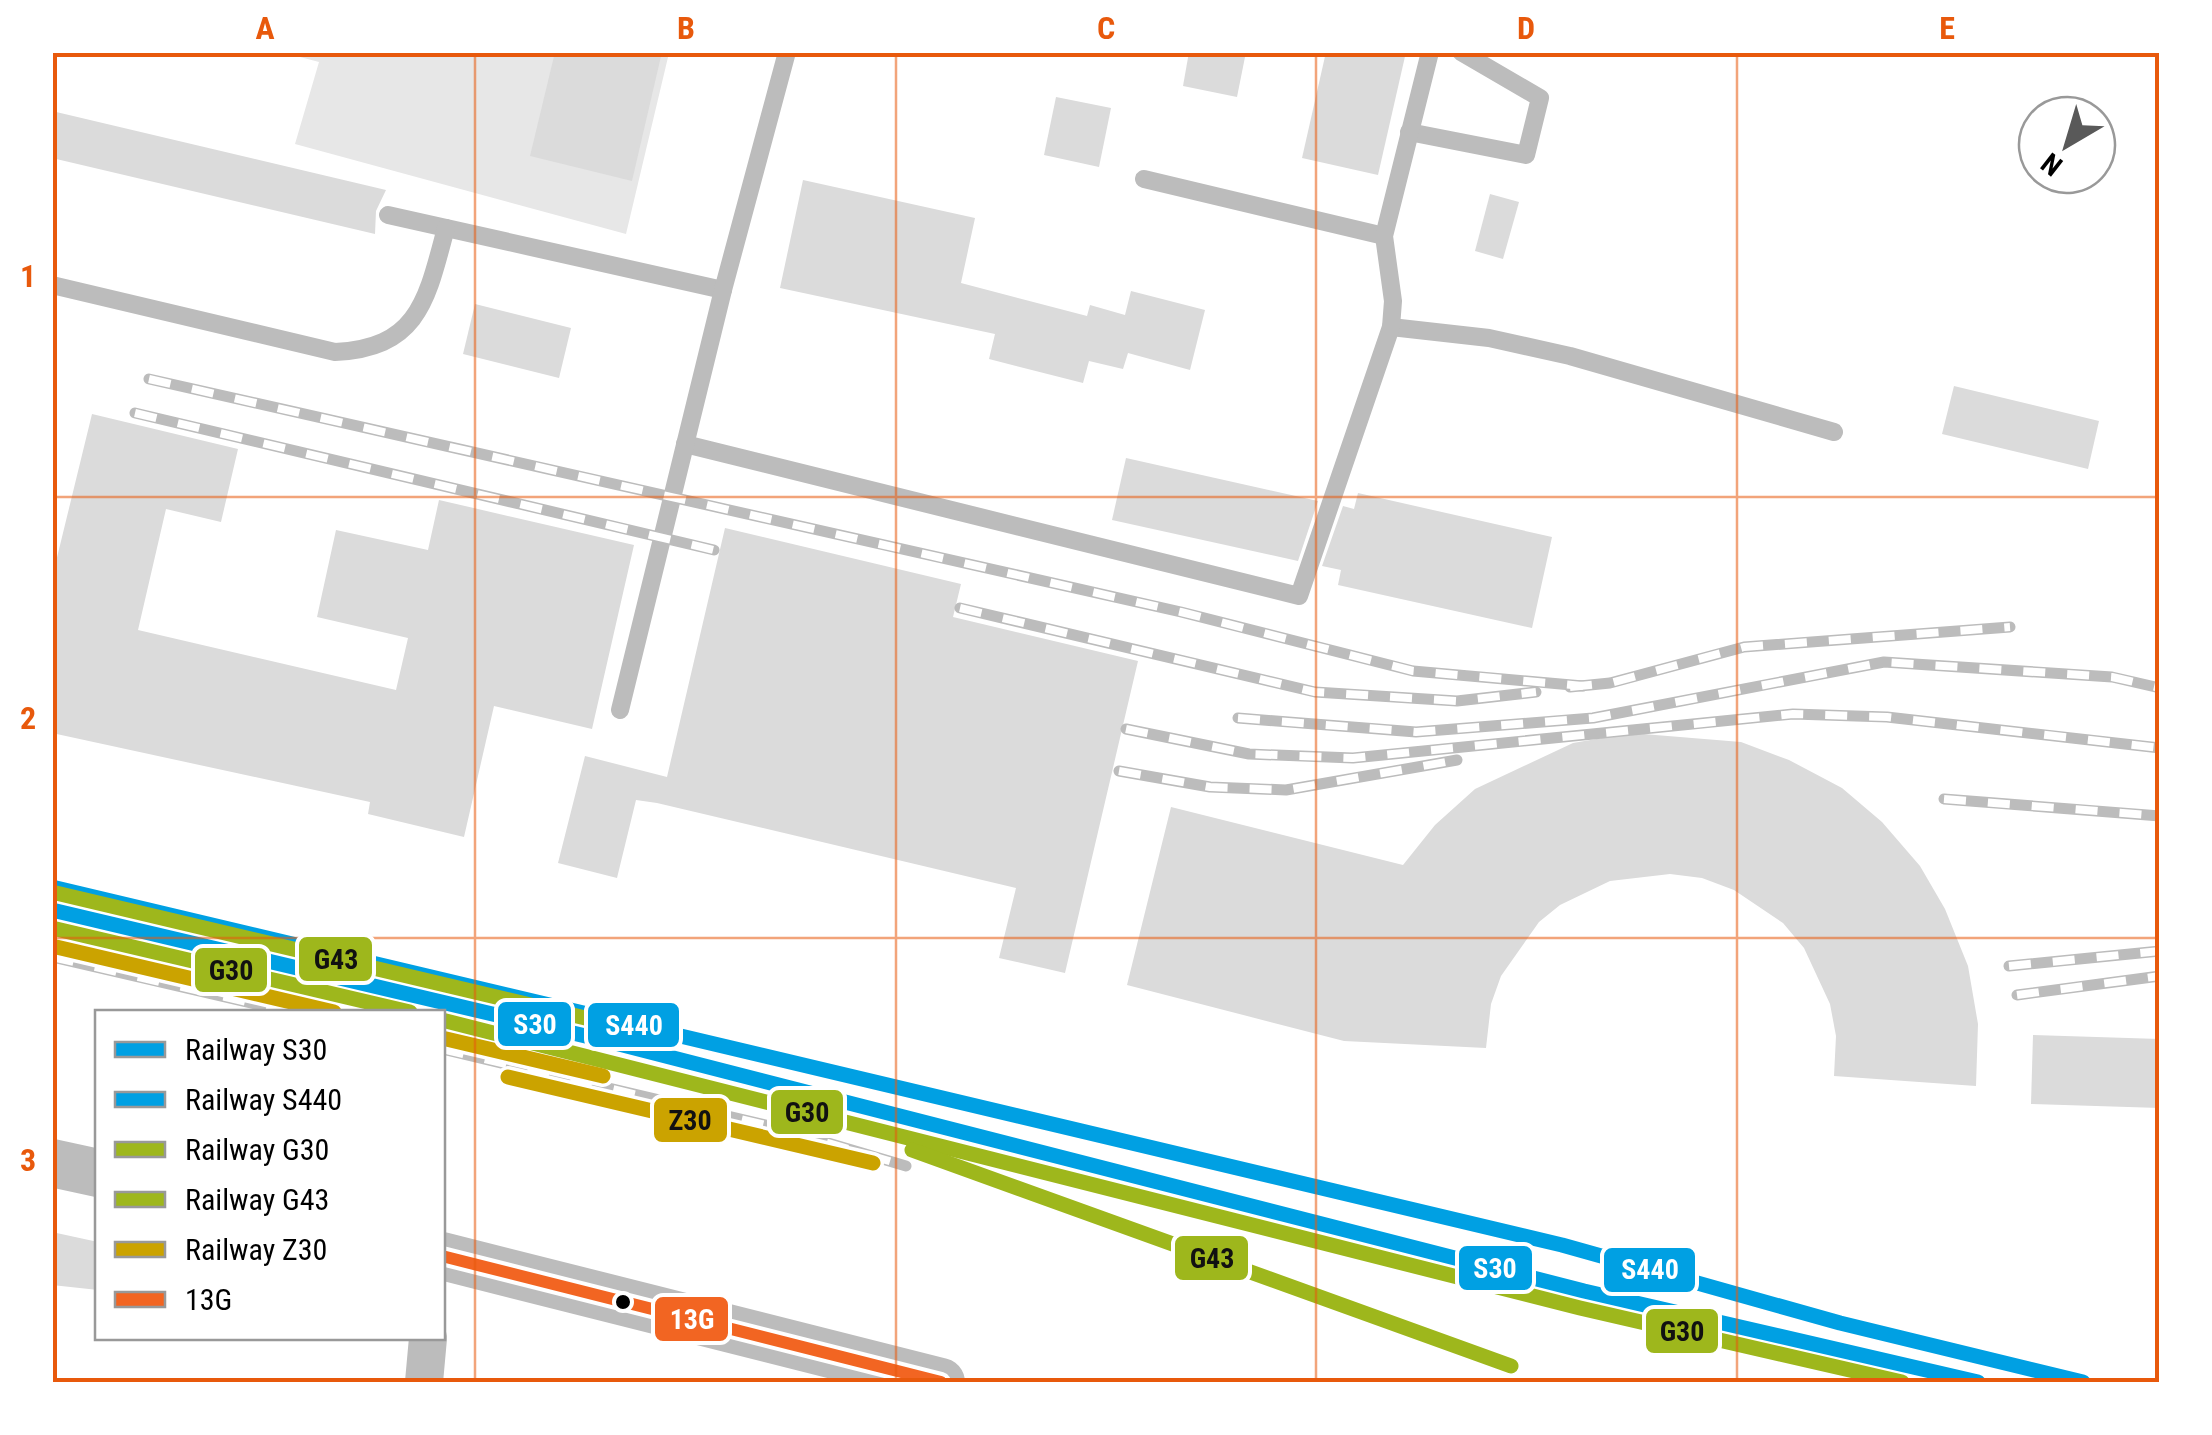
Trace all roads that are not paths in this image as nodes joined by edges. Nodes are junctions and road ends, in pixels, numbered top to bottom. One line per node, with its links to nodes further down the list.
1 (787, 52): 10 (lane)
2 (1430, 52): 4 (lane)
3 (1461, 52): 4 (lane)
4 (1409, 132): 8 (lane)
5 (1144, 179): 8 (lane)
6 (388, 215): 7 (lane)
7 (446, 228): 9 (lane); 10 (lane)
8 (1384, 236): 11 (lane)
9 (52, 285)
10 (723, 290): 13 (lane)
11 (1391, 327): 12 (lane); 13 (lane)
12 (1834, 432)
13 (684, 444): 14 (lane)
14 (620, 710)
15 (52, 1163): 16 (street)
16 (95, 1172)
17 (445, 1257): 19 (street)
18 (428, 1340): 20 (street)
19 (924, 1381)
20 (424, 1382)

